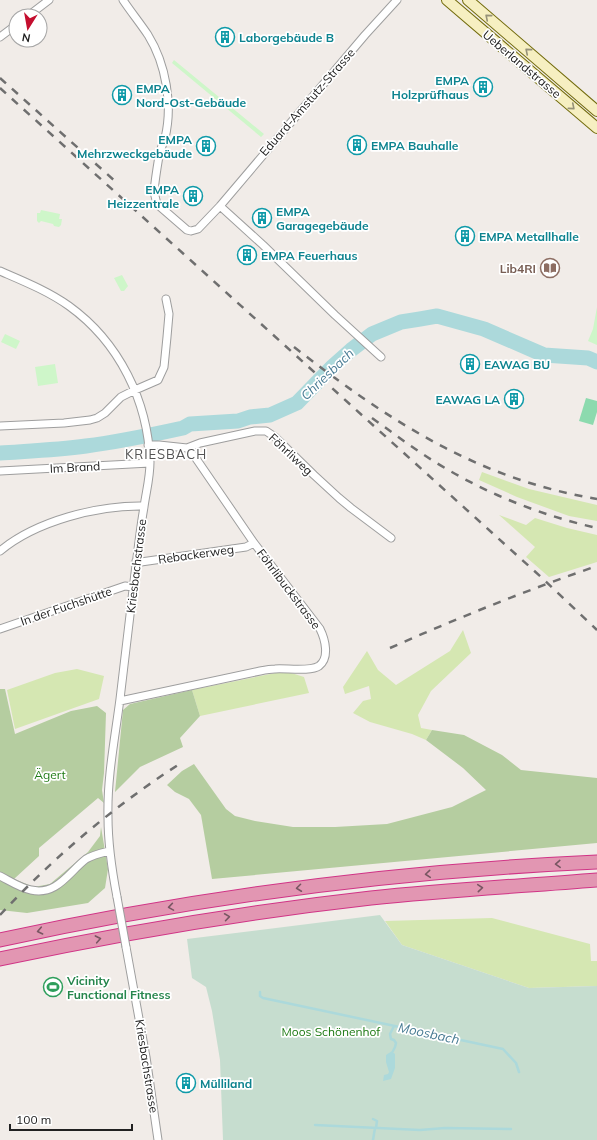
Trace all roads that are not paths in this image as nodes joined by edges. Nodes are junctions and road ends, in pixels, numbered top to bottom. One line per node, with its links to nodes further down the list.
1 (49, 0): 6 (street)
2 (123, 0): 9 (street, Eduard-Amstutz-Strasse)
3 (397, 0): 9 (street, Eduard-Amstutz-Strasse)
4 (447, 0): 8 (main road, Ueberlandstrasse, one-way to 8)
5 (468, 0): 7 (main road, Ueberlandstrasse, one-way to 5)
6 (38, 8)
7 (597, 111)
8 (597, 128)
9 (220, 206): 12 (street)
10 (0, 271): 13 (street, Kriesbachstrasse)
11 (166, 299): 13 (street)
12 (381, 357)
13 (135, 390): 14 (street); 15 (street, Kriesbachstrasse)
14 (0, 426)
15 (148, 444): 16 (street, Föhrliweg); 17 (street, Kriesbachstrasse)
16 (187, 448): 20 (street, Föhrliweg); 21 (street, Föhrlibuckstrasse)
17 (150, 463): 18 (street, Im Brand); 19 (street, Kriesbachstrasse)
18 (0, 471)
19 (144, 506): 22 (street); 23 (street, Kriesbachstrasse)
20 (391, 538)
21 (254, 543): 23 (street, Rebackerweg); 26 (street, Föhrlibuckstrasse)
22 (0, 551)
23 (136, 561): 24 (street, Kriesbachstrasse)
24 (133, 587): 25 (street, In der Fuchshütte); 26 (street, Kriesbachstrasse)
25 (0, 628)
26 (120, 701): 27 (street, Kriesbachstrasse)
27 (110, 851): 29 (street); 35 (street, Kriesbachstrasse, bridge)
28 (597, 862): 33 (highway, one-way to 33)
29 (0, 876)
30 (597, 880): 31 (highway)
31 (576, 881): 32 (highway); 34 (highway, one-way to 31)
32 (597, 884)
33 (0, 940)
34 (0, 959)
35 (158, 1140)

